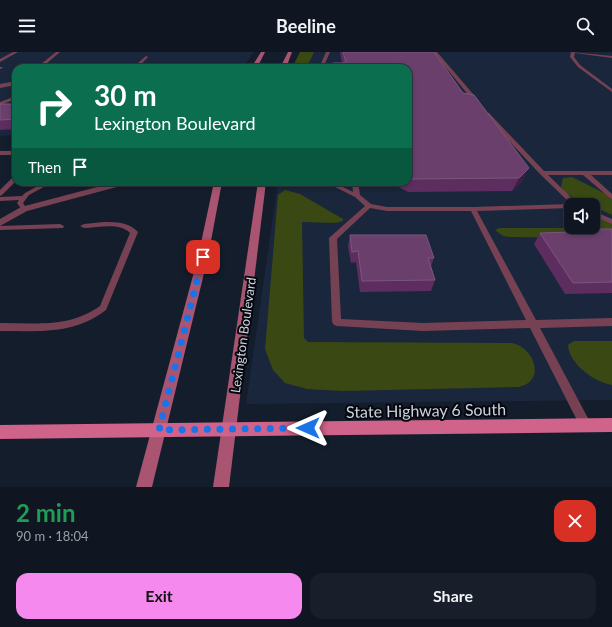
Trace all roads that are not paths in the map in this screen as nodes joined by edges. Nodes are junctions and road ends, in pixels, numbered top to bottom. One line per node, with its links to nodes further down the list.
1 (16, 52): 10 (street)
2 (58, 52): 11 (lane)
3 (263, 52): 13 (main road)
4 (290, 52): 14 (main road)
5 (328, 52): 15 (lane)
6 (435, 52): 27 (lane)
7 (573, 52): 9 (lane); 21 (lane)
8 (146, 57): 12 (lane)
9 (612, 57)
10 (2, 61): 16 (street)
11 (43, 64)
12 (140, 64)
13 (256, 64)
14 (285, 64)
15 (323, 64)
16 (0, 68)
17 (0, 79): 18 (street)
18 (12, 81)
19 (12, 83): 20 (street)
20 (0, 86)
21 (612, 91)
22 (12, 99): 23 (lane)
23 (0, 104): 24 (lane)
24 (12, 105)
25 (0, 153): 26 (lane)
26 (12, 153)
27 (542, 173): 28 (lane); 41 (lane)
28 (585, 173): 29 (lane); 39 (lane)
29 (612, 173)
30 (12, 181): 37 (lane)
31 (42, 186): 40 (lane)
32 (110, 186): 45 (street)
33 (217, 186): 59 (main road)
34 (261, 186): 58 (main road, Lexington Boulevard)
35 (336, 186): 38 (lane)
36 (356, 186): 38 (lane)
37 (0, 194)
38 (357, 196): 43 (lane)
39 (612, 197)
40 (24, 198): 42 (lane); 45 (lane)
41 (569, 198)
42 (0, 199)
43 (369, 206): 46 (lane); 54 (lane)
44 (564, 206): 46 (lane)
45 (24, 209): 49 (street)
46 (473, 209): 54 (lane)
47 (600, 216): 48 (lane)
48 (612, 222)
49 (0, 223)
50 (60, 226): 52 (lane)
51 (84, 226): 55 (lane)
52 (0, 228)
53 (612, 322): 54 (lane)
54 (533, 323): 57 (lane)
55 (0, 327)
56 (612, 425): 57 (main road, State Highway 6 South)
57 (586, 426): 58 (main road, State Highway 6 South)
58 (230, 429): 59 (main road, State Highway 6 South); 62 (main road, Lexington Boulevard)
59 (159, 430): 60 (main road, State Highway 6 South); 61 (main road)
60 (0, 432)
61 (144, 487)
62 (222, 487)

